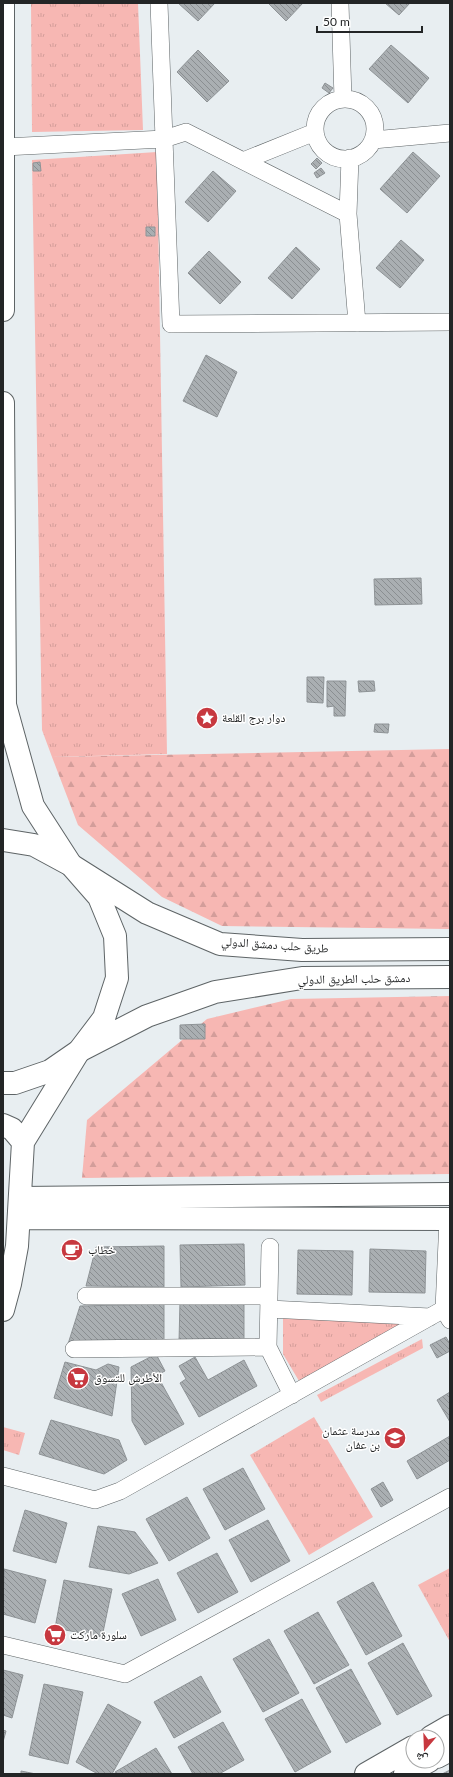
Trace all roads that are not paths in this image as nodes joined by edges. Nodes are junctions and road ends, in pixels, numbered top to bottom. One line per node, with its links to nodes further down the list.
1 (3, 3): 9 (main road)
2 (159, 3): 7 (street)
3 (340, 3): 4 (street)
4 (342, 98): 5 (street); 8 (street)
5 (315, 132): 10 (street); 11 (street)
6 (450, 133): 8 (street)
7 (164, 139): 9 (street); 11 (street); 15 (street)
8 (373, 140): 10 (street)
9 (4, 147): 13 (main road)
10 (350, 158): 12 (street)
11 (243, 161): 12 (street)
12 (348, 214): 15 (street)
13 (3, 310)
14 (450, 322): 15 (street)
15 (357, 323)
16 (3, 403): 17 (main road)
17 (4, 441): 19 (main road)
18 (3, 840): 19 (main road, طريق حلب دمشق الدولي)
19 (71, 865): 20 (main road, طريق حلب دمشق الدولي); 22 (main road)
20 (450, 949)
21 (450, 977): 22 (main road, دمشق حلب الطريق الدولي)
22 (79, 1051): 23 (main road); 25 (main road)
23 (3, 1083)
24 (3, 1125): 25 (main road)
25 (23, 1142): 27 (main road)
26 (450, 1194): 27 (main road)
27 (20, 1208): 28 (main road); 32 (main road)
28 (449, 1219): 33 (street)
29 (270, 1247): 31 (street)
30 (86, 1296): 31 (street)
31 (269, 1303): 33 (street); 34 (street)
32 (3, 1310)
33 (442, 1315): 36 (street)
34 (268, 1347): 35 (street); 36 (street)
35 (74, 1349)
36 (292, 1395): 37 (street)
37 (3, 1476)
38 (450, 1497): 39 (street)
39 (3, 1645)
40 (405, 1752): 42 (main road)
41 (414, 1769): 43 (main road)
42 (366, 1774)
43 (405, 1774)

